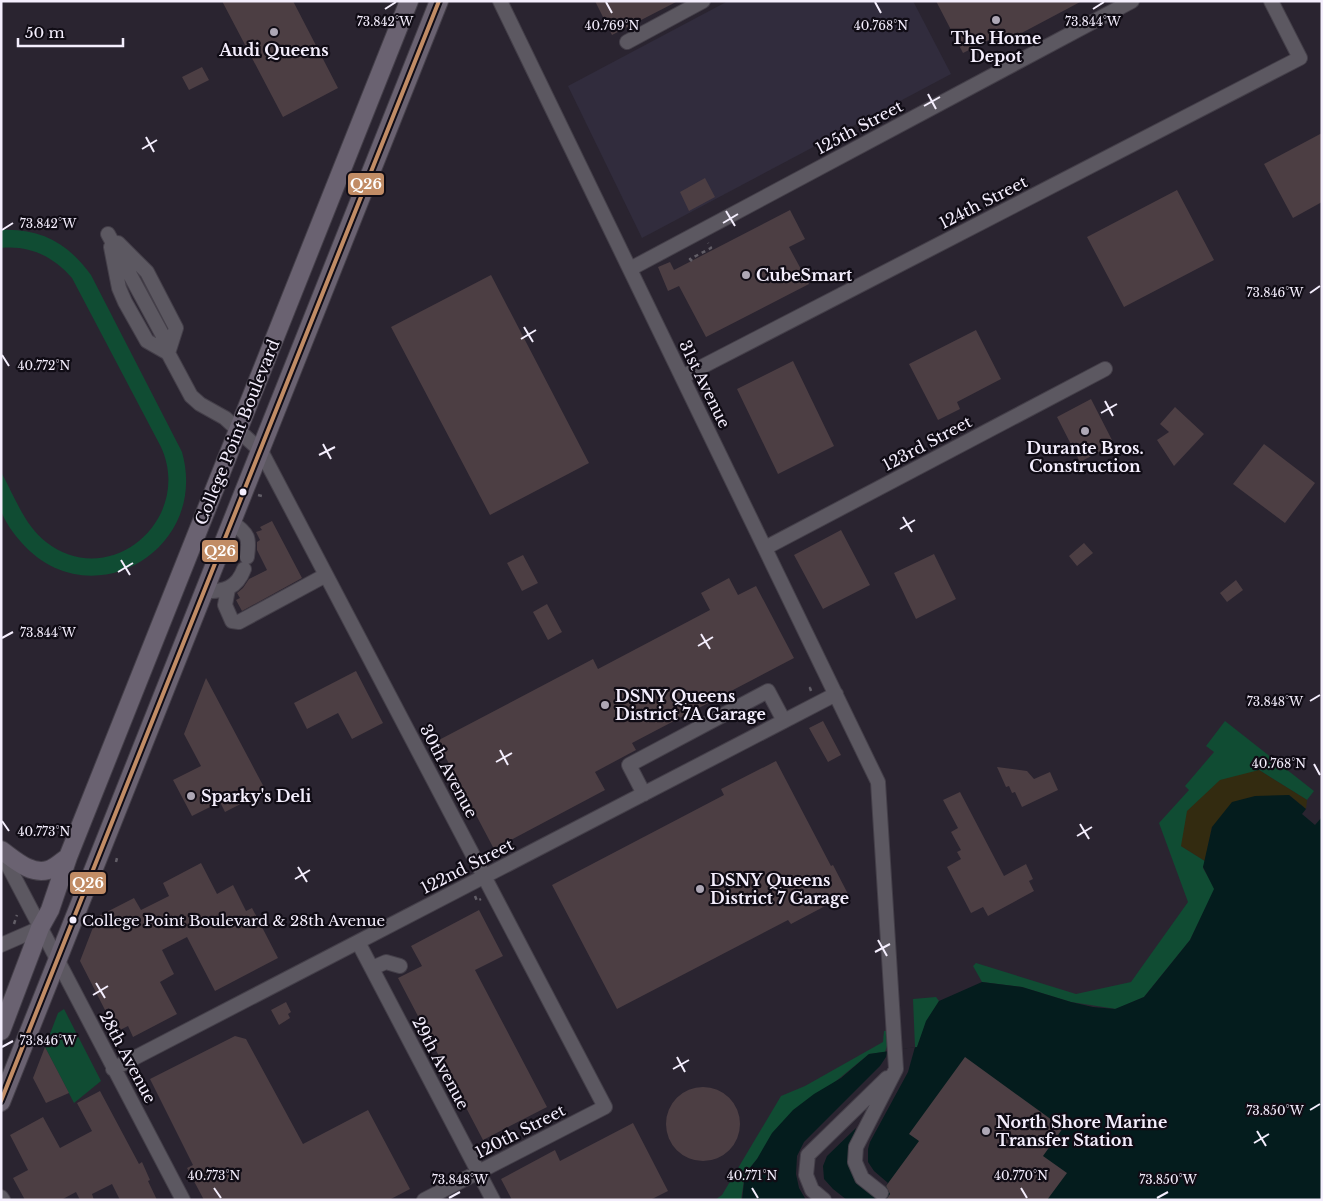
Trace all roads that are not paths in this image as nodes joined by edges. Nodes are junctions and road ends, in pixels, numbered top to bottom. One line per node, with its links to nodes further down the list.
1 (409, 1): 12 (main road, College Point Boulevard)
2 (500, 1): 8 (street, 31st Avenue)
3 (704, 1): 7 (street)
4 (1132, 1): 8 (street, 125th Street)
5 (1271, 1): 11 (street, 124th Street)
6 (440, 3): 13 (main road, College Point Boulevard)
7 (627, 42)
8 (630, 269): 11 (street, 31st Avenue)
9 (168, 353): 9 (street); 12 (street)
10 (1105, 369): 15 (street, 123rd Street)
11 (682, 377): 15 (street, 31st Avenue)
12 (238, 431): 13 (street); 23 (main road, College Point Boulevard)
13 (261, 451): 14 (main road, College Point Boulevard); 16 (street, 30th Avenue)
14 (232, 522): 17 (street); 18 (main road, College Point Boulevard)
15 (765, 548): 19 (street, 31st Avenue)
16 (326, 575): 17 (street); 24 (street, 30th Avenue)
17 (228, 590): 18 (street)
18 (205, 591): 28 (main road, College Point Boulevard)
19 (836, 694): 20 (street, 122nd Street); 33 (street, 31st Avenue)
20 (784, 721): 21 (street, 122nd Street); 21 (street)
21 (644, 794): 24 (street, 122nd Street)
22 (1, 851): 23 (main road); 25 (street, 28th Avenue)
23 (68, 857): 25 (main road, College Point Boulevard)
24 (484, 876): 26 (street, 122nd Street); 35 (street, 30th Avenue)
25 (40, 928): 27 (street); 28 (street, 28th Avenue); 31 (main road, College Point Boulevard)
26 (358, 942): 30 (street, 29th Avenue); 32 (street, 122nd Street)
27 (1, 945)
28 (58, 961): 32 (street, 28th Avenue); 34 (main road, College Point Boulevard)
29 (400, 966): 30 (street)
30 (372, 968): 36 (street, 29th Avenue)
31 (1, 1031)
32 (114, 1069): 38 (street, 28th Avenue)
33 (896, 1069): 37 (street); 41 (street)
34 (1, 1102)
35 (605, 1108): 36 (street, 120th Street)
36 (479, 1172): 39 (street, 120th Street); 40 (street, 29th Avenue)
37 (881, 1194)
38 (183, 1200)
39 (424, 1200)
40 (493, 1200)
41 (824, 1200)

